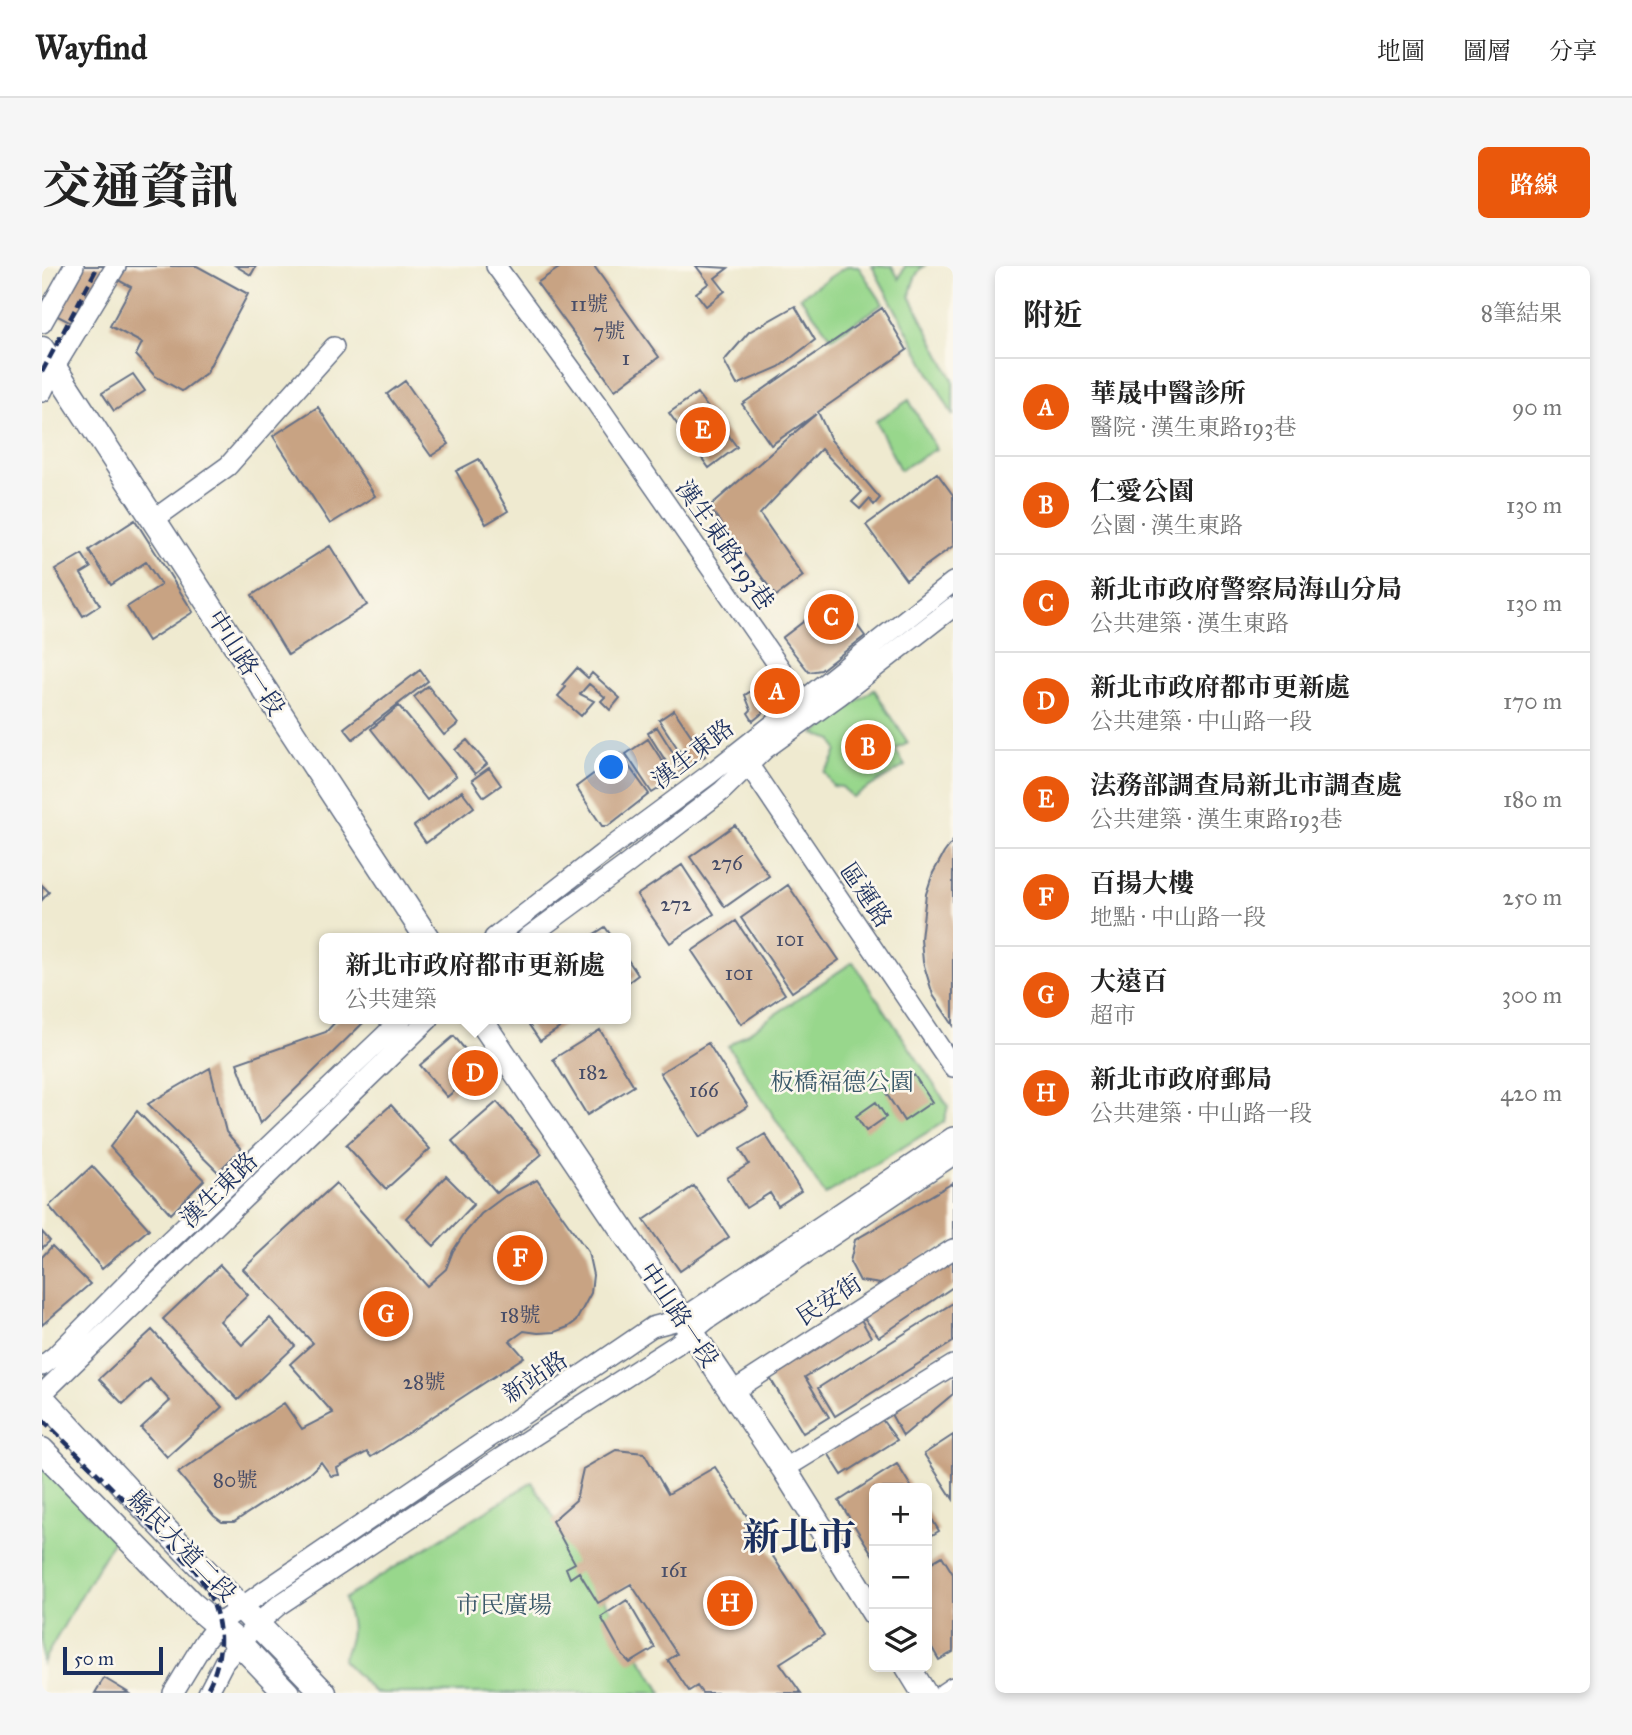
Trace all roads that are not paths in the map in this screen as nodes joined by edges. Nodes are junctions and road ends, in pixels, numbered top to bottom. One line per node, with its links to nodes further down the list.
1 (74, 266): 4 (street)
2 (117, 266): 6 (street)
3 (496, 266): 10 (street, 漢生東路193巷)
4 (42, 323)
5 (334, 347): 7 (street)
6 (51, 374): 7 (main road, 中山路一段)
7 (153, 520): 12 (main road, 中山路一段)
8 (953, 582): 10 (street, 漢生東路)
9 (953, 607): 10 (street, 漢生東路)
10 (809, 707): 11 (street, 漢生東路)
11 (744, 757): 13 (street, 漢生東路); 14 (street, 漢生東路); 18 (street, 區運路)
12 (424, 933)
13 (501, 933)
14 (534, 933)
15 (397, 1024): 24 (street, 漢生東路)
16 (424, 1024): 26 (street, 漢生東路)
17 (483, 1024): 22 (main road, 中山路一段)
18 (953, 1068)
19 (953, 1137): 22 (street, 新站路)
20 (953, 1155): 22 (street, 新站路)
21 (953, 1249): 25 (street, 民安街)
22 (687, 1326): 25 (main road, 中山路一段); 30 (street, 新站路); 30 (street, 新站路)
23 (953, 1365): 28 (street)
24 (42, 1366)
25 (732, 1392): 28 (main road, 中山路一段)
26 (42, 1396): 30 (main road, 縣民大道二段)
27 (42, 1450): 31 (main road, 縣民大道二段)
28 (784, 1469): 29 (main road, 中山路一段)
29 (872, 1609)
30 (249, 1616): 31 (street, 新站路); 31 (street, 新站路); 38 (main road, 縣民大道二段)
31 (228, 1634): 34 (street, 新站路); 35 (street); 36 (street, 新站路); 37 (main road, 縣民大道二段)
32 (911, 1672): 39 (main road)
33 (953, 1687): 40 (street)
34 (173, 1693)
35 (189, 1693)
36 (208, 1693)
37 (287, 1693)
38 (324, 1693)
39 (924, 1693)
40 (944, 1693)

